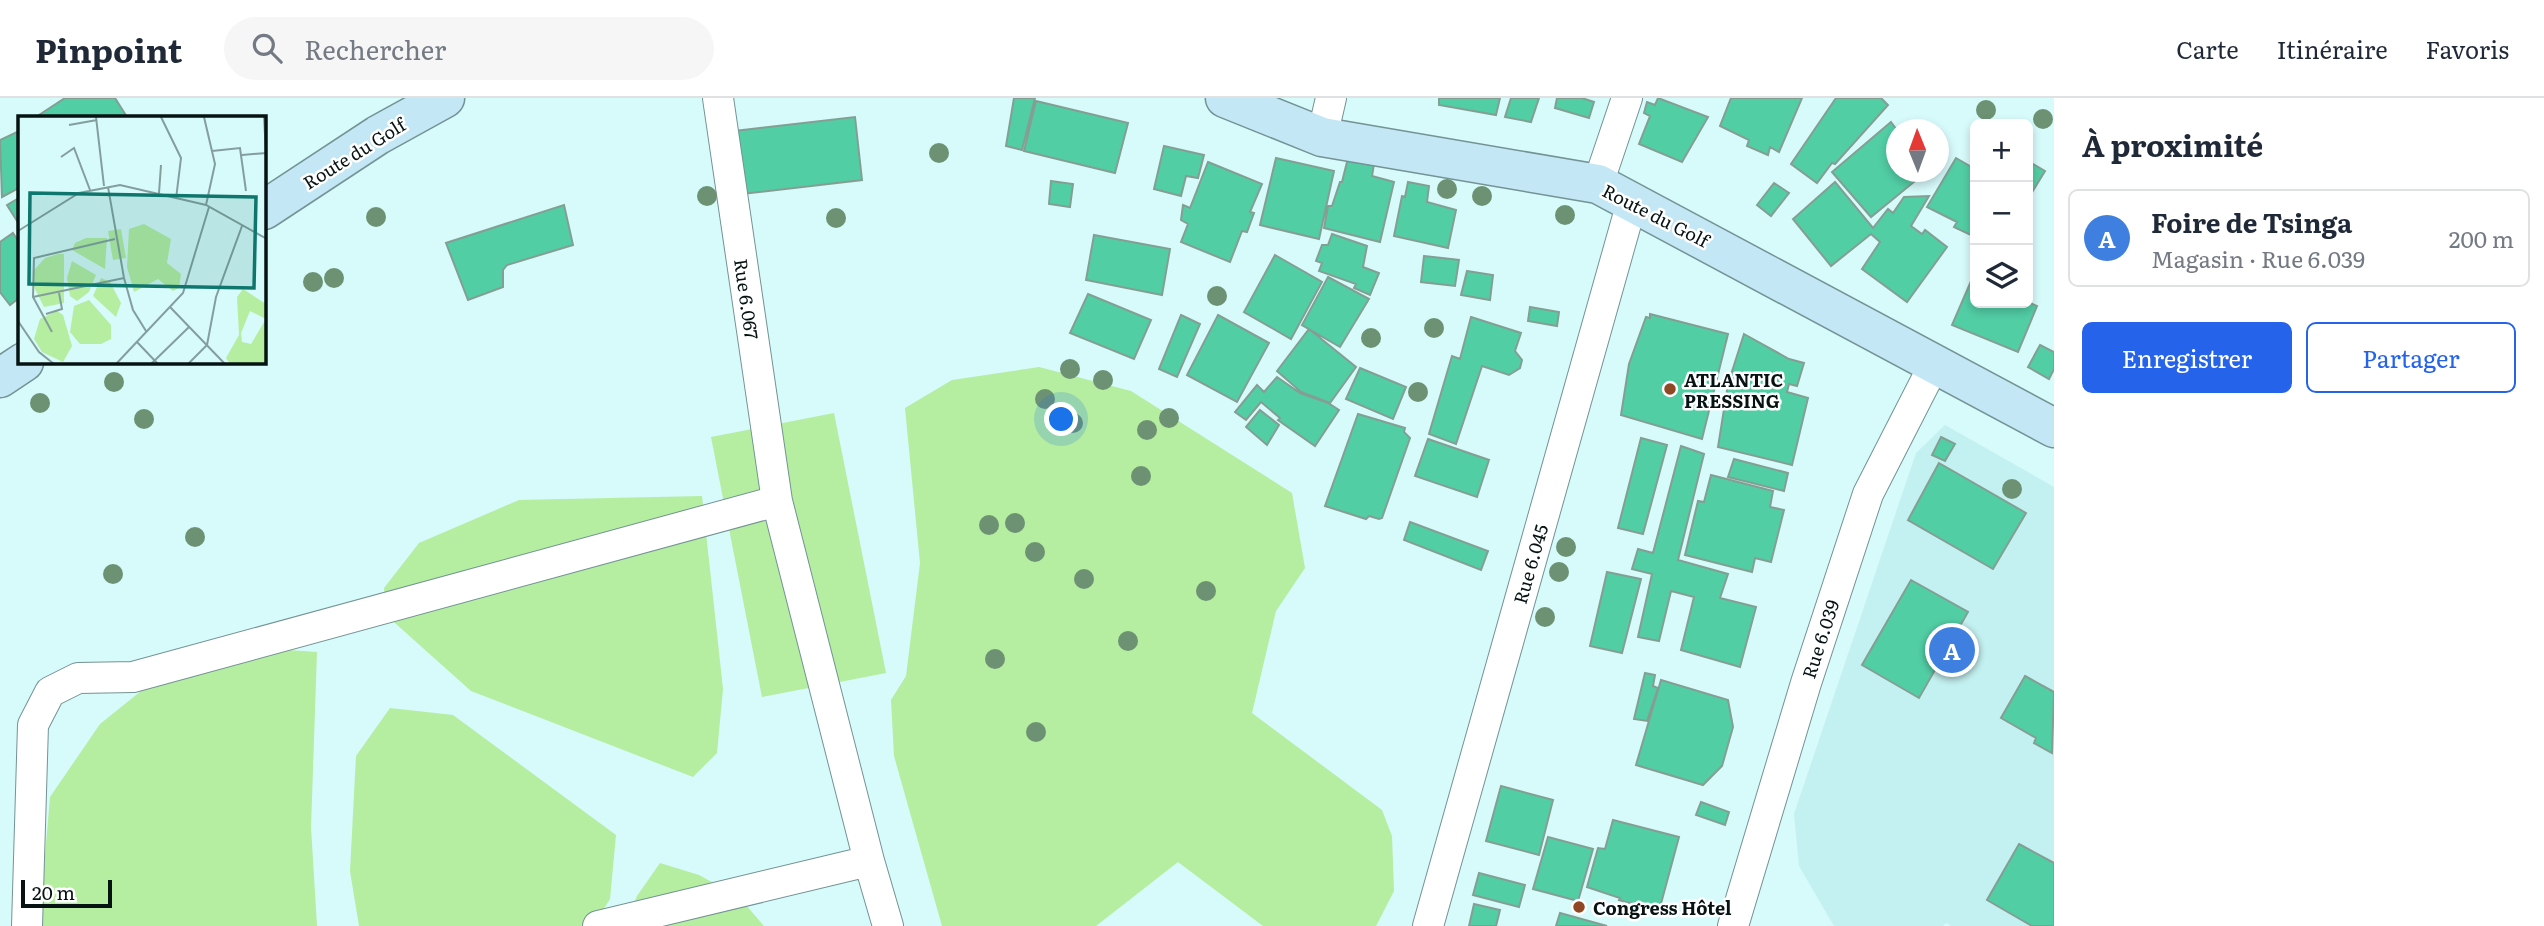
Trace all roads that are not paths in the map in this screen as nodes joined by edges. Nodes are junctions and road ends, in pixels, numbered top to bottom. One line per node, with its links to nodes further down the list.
1 (445, 98): 9 (main road, Route du Golf)
2 (718, 98): 14 (street, Rue 6.067)
3 (1224, 98): 6 (main road, Route du Golf)
4 (1331, 98): 6 (street)
5 (1627, 98): 7 (street)
6 (1322, 137): 7 (main road, Route du Golf)
7 (1598, 184): 8 (main road, Route du Golf)
8 (1632, 202): 10 (main road, Route du Golf); 19 (street, Rue 6.045)
9 (266, 209)
10 (1935, 363): 13 (main road, Route du Golf); 20 (street, Rue 6.039)
11 (21, 364): 12 (main road)
12 (0, 378)
13 (2054, 428)
14 (777, 501): 15 (street, Rue 6.067); 16 (street)
15 (869, 861): 17 (street); 18 (street, Rue 6.067)
16 (27, 926)
17 (597, 926)
18 (888, 926)
19 (1428, 926)
20 (1733, 926)

